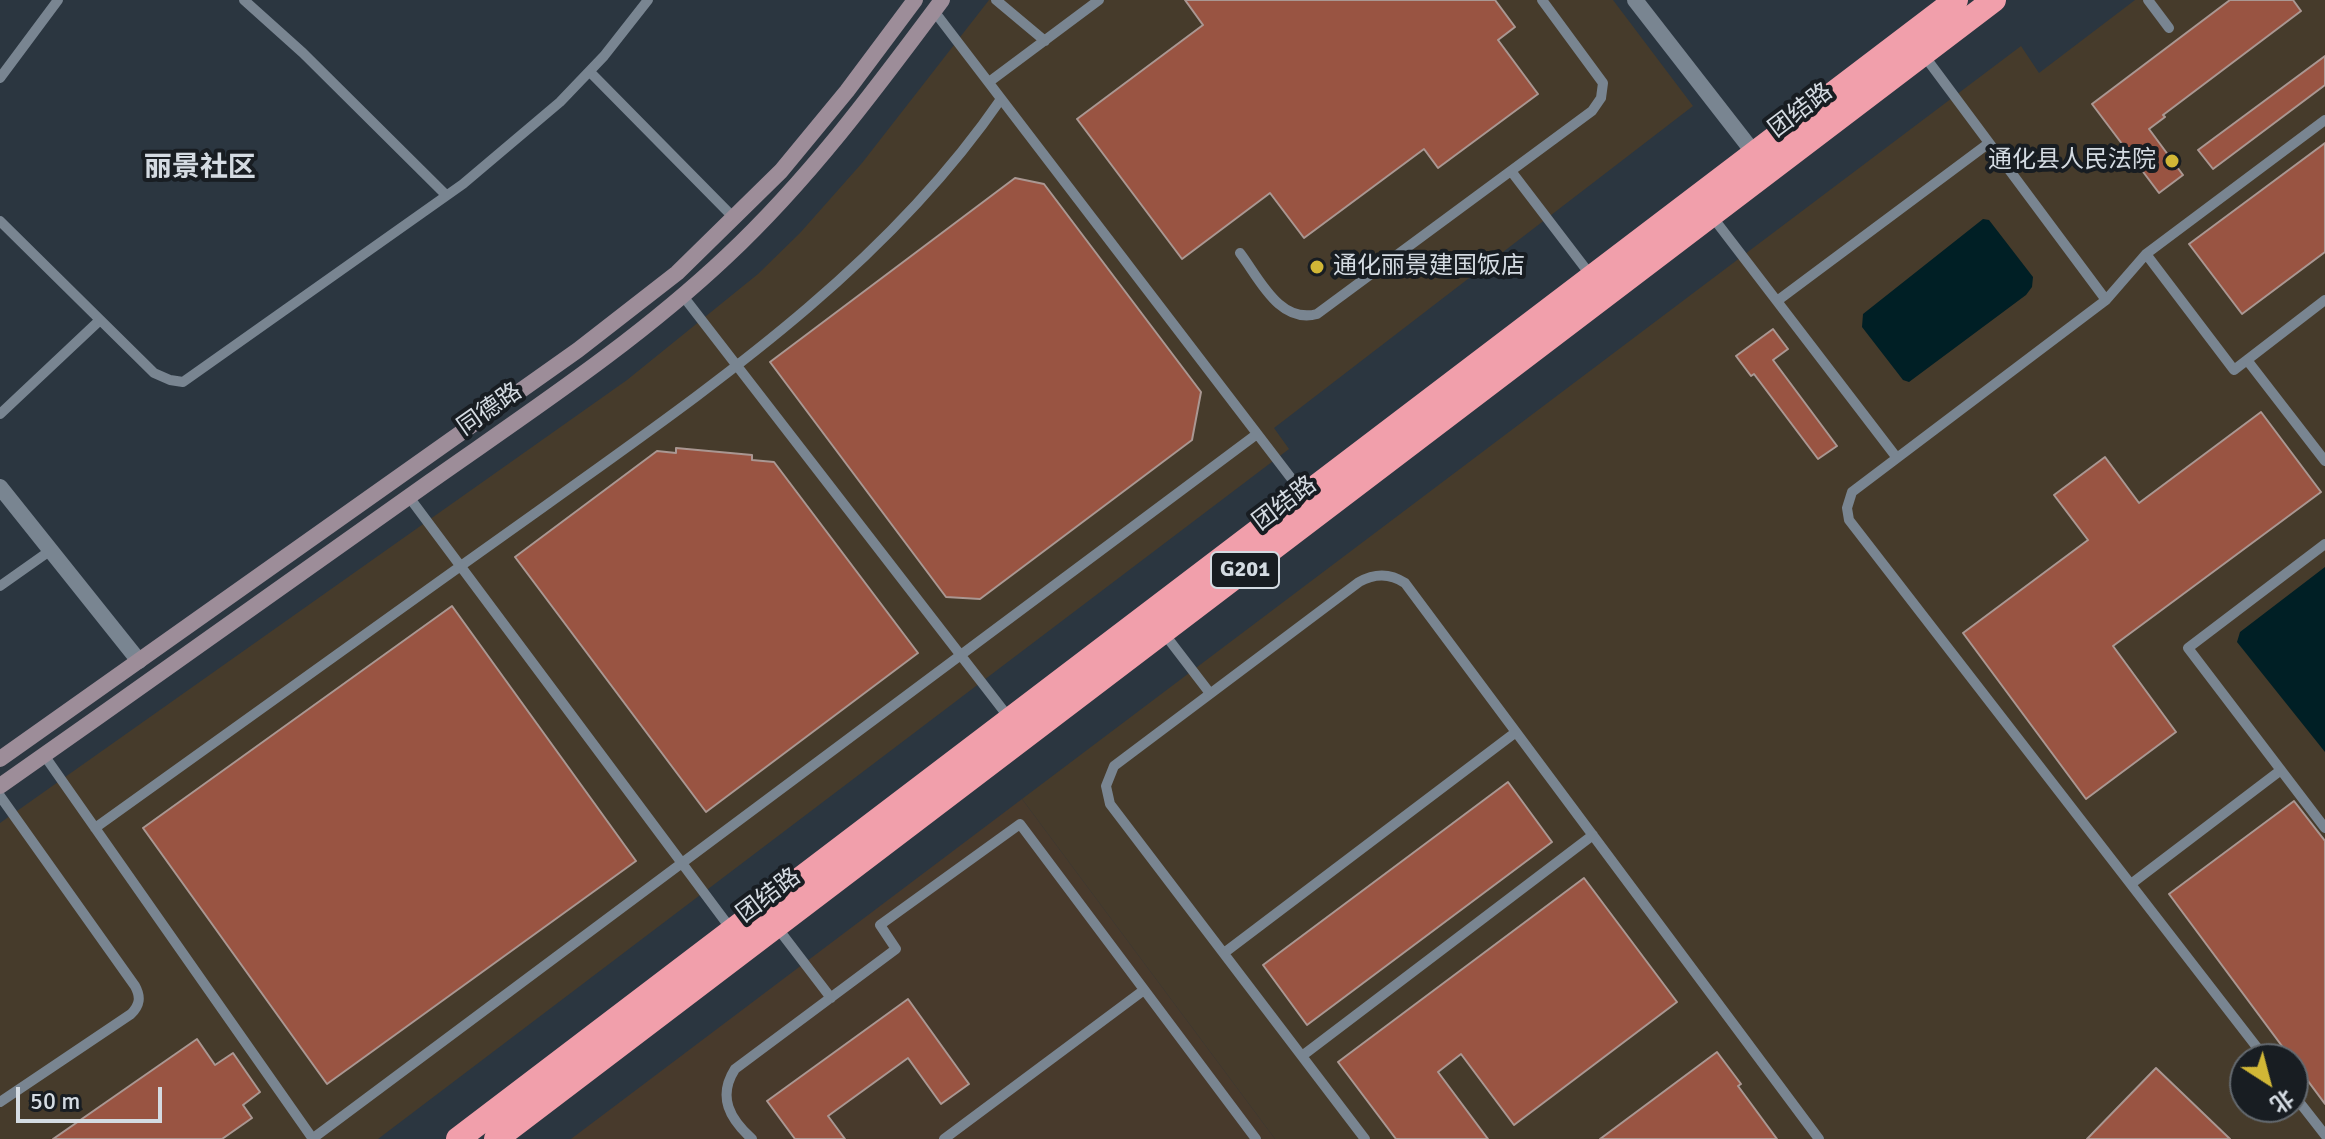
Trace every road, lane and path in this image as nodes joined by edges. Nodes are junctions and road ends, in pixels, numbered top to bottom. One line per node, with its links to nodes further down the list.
1 (58, 0): 17 (lane)
2 (244, 0): 24 (lane)
3 (648, 0): 16 (lane)
4 (915, 0): 26 (main road, 同德路)
5 (996, 0): 14 (lane)
6 (1099, 0): 14 (lane)
7 (1542, 0): 23 (lane)
8 (1635, 0): 22 (street)
9 (1956, 0): 22 (highway, 团结路 / G201)
10 (1994, 0): 15 (highway, 团结路 / G201)
11 (2148, 0): 13 (lane)
12 (938, 6): 18 (lane); 31 (main road, 同德路)
13 (2169, 28)
14 (1045, 41): 18 (lane)
15 (1922, 54): 21 (lane); 25 (highway, 团结路 / G201)
16 (590, 72): 24 (lane); 26 (lane)
17 (0, 78)
18 (989, 82): 19 (lane)
19 (1001, 99): 37 (lane); 39 (lane)
20 (2325, 120): 29 (lane)
21 (1989, 143): 32 (lane); 34 (lane)
22 (1754, 153): 30 (highway, 团结路 / G201)
23 (1511, 171): 28 (lane); 30 (lane)
24 (446, 195): 35 (lane)
25 (1711, 215): 34 (lane); 49 (highway, 团结路 / G201)
26 (735, 219): 51 (main road, 同德路)
27 (0, 221): 35 (lane)
28 (1240, 253)
29 (2146, 254): 32 (lane); 36 (lane)
30 (1592, 277): 43 (highway, 团结路 / G201)
31 (683, 296): 37 (lane); 44 (main road, 同德路)
32 (2106, 300): 40 (lane)
33 (2325, 300): 36 (lane)
34 (1777, 301): 40 (lane)
35 (100, 320): 38 (lane)
36 (2247, 360): 41 (lane)
37 (738, 367): 47 (lane); 50 (lane)
38 (0, 414)
39 (1257, 434): 43 (lane); 50 (lane)
40 (1897, 458): 64 (lane)
41 (2325, 461)
42 (0, 487): 46 (street)
43 (1304, 495): 53 (highway, 团结路 / G201)
44 (409, 497): 47 (lane); 55 (main road, 同德路)
45 (2325, 544): 57 (lane)
46 (51, 550): 48 (lane); 51 (street)
47 (461, 566): 60 (lane); 63 (lane)
48 (0, 586)
49 (1163, 632): 52 (lane); 65 (highway, 团结路 / G201)
50 (961, 655): 53 (lane); 63 (lane)
51 (139, 661): 56 (main road, 同德路)
52 (1209, 692): 54 (lane); 67 (lane)
53 (1010, 719): 66 (highway, 团结路 / G201)
54 (1516, 732): 62 (lane); 67 (lane)
55 (44, 755): 58 (main road, 同德路); 60 (lane)
56 (0, 759)
57 (2281, 770): 61 (lane); 64 (lane)
58 (0, 786)
59 (0, 796): 72 (lane)
60 (95, 828): 75 (lane)
61 (2325, 828)
62 (1593, 835): 71 (lane); 82 (lane)
63 (681, 863): 66 (lane); 75 (lane)
64 (2131, 884): 70 (lane)
65 (776, 926): 69 (lane); 77 (highway, 团结路 / G201)
66 (732, 931): 76 (highway, 团结路 / G201)
67 (1224, 953): 71 (lane)
68 (1144, 990): 69 (lane); 79 (lane); 80 (lane)
69 (831, 998): 78 (lane)
70 (2254, 1043)
71 (1302, 1056): 81 (lane)
72 (0, 1102)
73 (2309, 1114): 74 (lane)
74 (2325, 1135)
75 (312, 1139)
76 (458, 1139)
77 (496, 1139)
78 (752, 1139)
79 (944, 1139)
80 (1256, 1139)
81 (1365, 1139)
82 (1819, 1139)

